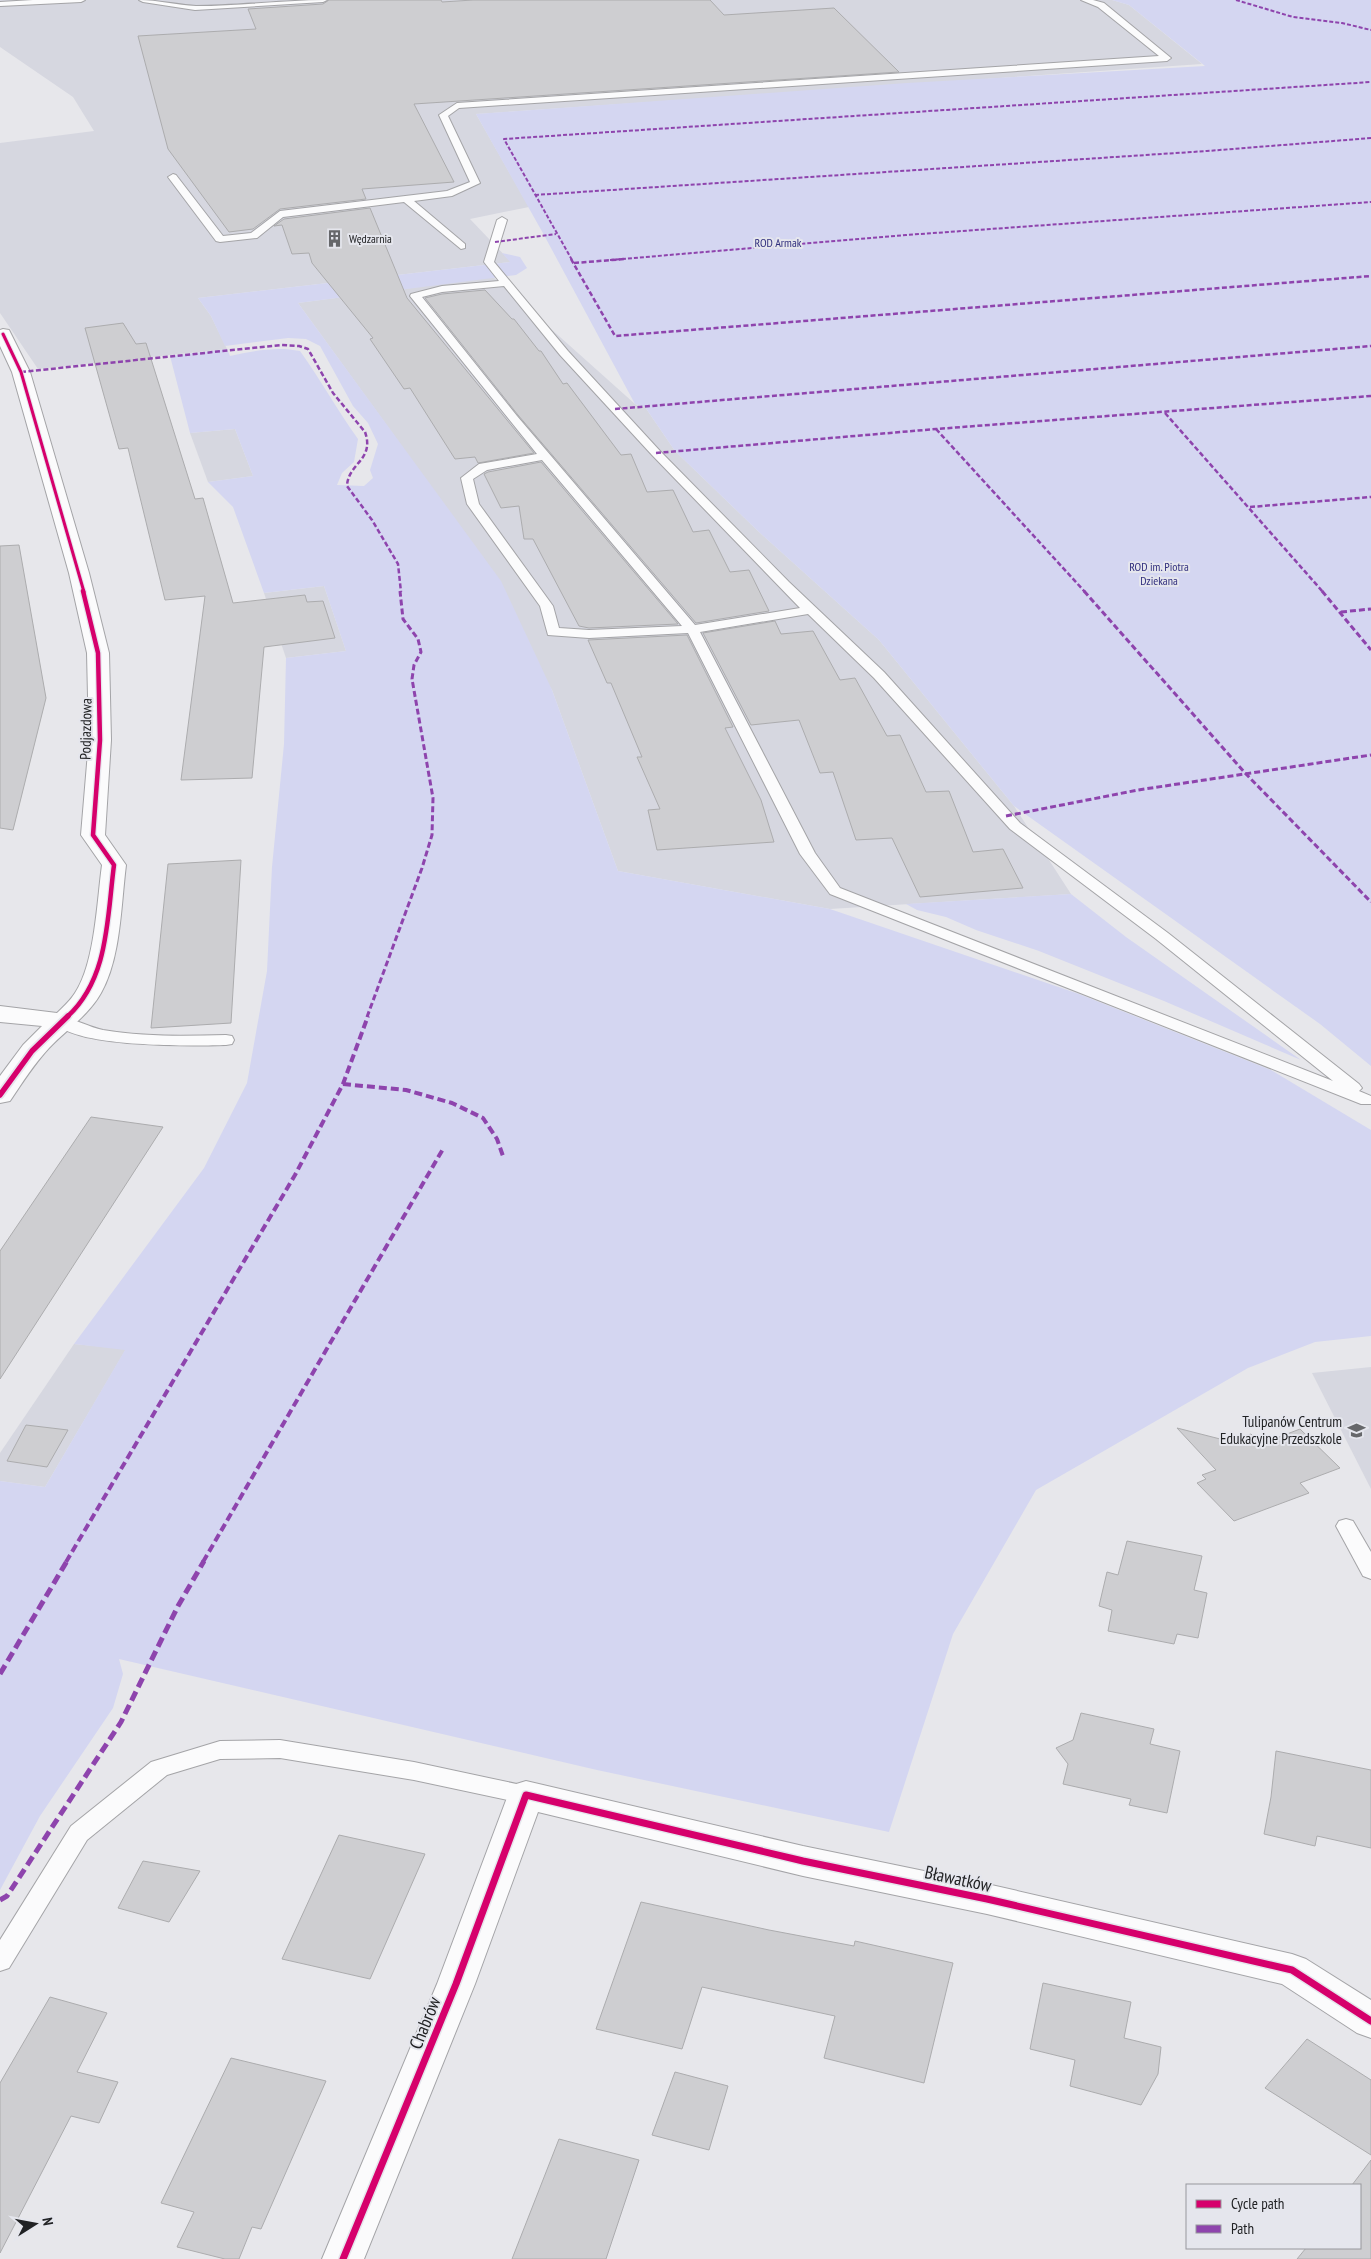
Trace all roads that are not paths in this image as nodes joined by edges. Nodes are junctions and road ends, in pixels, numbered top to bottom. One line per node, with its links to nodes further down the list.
1 (81, 0): 5 (lane)
2 (143, 0): 3 (lane)
3 (323, 0)
4 (1085, 0): 7 (lane)
5 (0, 4)
6 (173, 177): 7 (lane)
7 (406, 199): 9 (lane)
8 (502, 220): 10 (lane)
9 (460, 246)
10 (506, 283): 12 (lane); 13 (lane)
11 (1, 333): 16 (street, Podjazdowa)
12 (545, 456): 14 (lane); 14 (lane)
13 (811, 610): 14 (lane); 19 (lane)
14 (692, 629): 19 (lane)
15 (0, 1014): 16 (street)
16 (63, 1022): 17 (lane); 18 (street, Podjazdowa)
17 (226, 1040)
18 (0, 1095)
19 (1369, 1101)
20 (1346, 1526): 21 (lane)
21 (1371, 1571)
22 (526, 1795): 23 (lane); 24 (street, Bławatków); 25 (street, Chabrów)
23 (0, 1961)
24 (1371, 2021)
25 (343, 2259)

